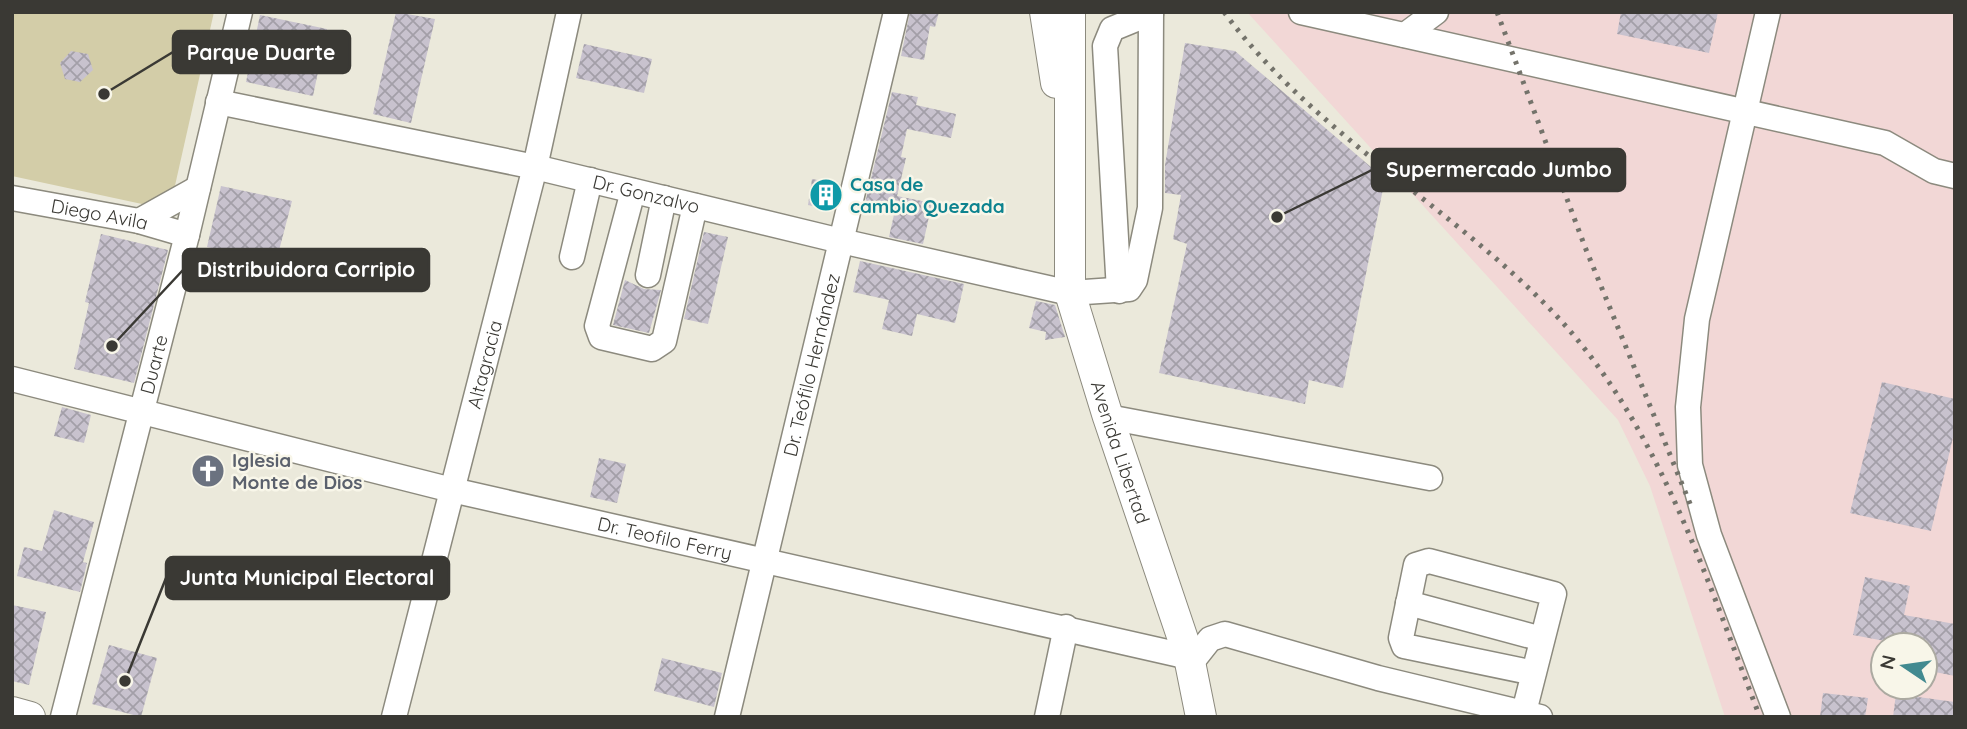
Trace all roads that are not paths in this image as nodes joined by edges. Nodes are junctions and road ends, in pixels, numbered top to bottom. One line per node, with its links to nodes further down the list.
1 (224, 12): 12 (street)
2 (240, 12): 12 (street, Duarte)
3 (569, 12): 15 (street, Altagracia)
4 (896, 12): 26 (street, Dr. Teófilo Hernández)
5 (1045, 12): 18 (main road, Avenida Libertad)
6 (1070, 12): 18 (main road, Avenida Libertad)
7 (1301, 12): 11 (street)
8 (1436, 12): 11 (street)
9 (1768, 12): 14 (street)
10 (1151, 13): 29 (street); 29 (street)
11 (1405, 35): 14 (street)
12 (233, 41): 13 (street, Duarte)
13 (218, 102): 15 (street, Dr. Gonzalvo); 19 (street, Duarte)
14 (1743, 112): 16 (street); 50 (street)
15 (534, 167): 17 (street, Dr. Gonzalvo); 35 (street, Altagracia)
16 (1955, 176)
17 (590, 180): 20 (street, Dr. Gonzalvo); 27 (street)
18 (1070, 184): 30 (main road, Avenida Libertad)
19 (198, 188): 24 (street); 25 (street, Duarte)
20 (633, 191): 22 (street, Dr. Gonzalvo); 23 (street)
21 (12, 198): 24 (street, Diego Avila)
22 (664, 198): 23 (street, Dr. Gonzalvo); 28 (street)
23 (695, 206): 26 (street, Dr. Gonzalvo)
24 (139, 220): 25 (street, Diego Avila)
25 (187, 235): 32 (street, Duarte)
26 (841, 241): 30 (street, Dr. Gonzalvo); 36 (street, Dr. Teófilo Hernández)
27 (572, 257)
28 (648, 275)
29 (1119, 291): 30 (street, Dr. Gonzalvo)
30 (1070, 293): 33 (main road, Avenida Libertad)
31 (12, 379): 32 (street, Dr. Teofilo Ferry)
32 (142, 411): 35 (street, Dr. Teofilo Ferry); 45 (street, Duarte)
33 (1108, 417): 34 (street); 40 (main road, Avenida Libertad)
34 (1430, 478)
35 (452, 490): 36 (street, Dr. Teofilo Ferry); 46 (street, Altagracia)
36 (762, 560): 38 (street, Dr. Teofilo Ferry); 47 (street, Dr. Teófilo Hernández)
37 (1408, 603): 39 (street); 39 (street); 41 (street)
38 (1066, 627): 40 (street, Dr. Teofilo Ferry); 48 (street)
39 (1542, 639): 41 (street)
40 (1189, 657): 43 (street); 49 (main road, Avenida Libertad)
41 (1534, 673): 43 (street)
42 (12, 712): 44 (main road)
43 (1532, 715)
44 (30, 717)
45 (63, 717)
46 (394, 717)
47 (727, 717)
48 (1047, 717)
49 (1201, 717)
50 (1778, 717)

